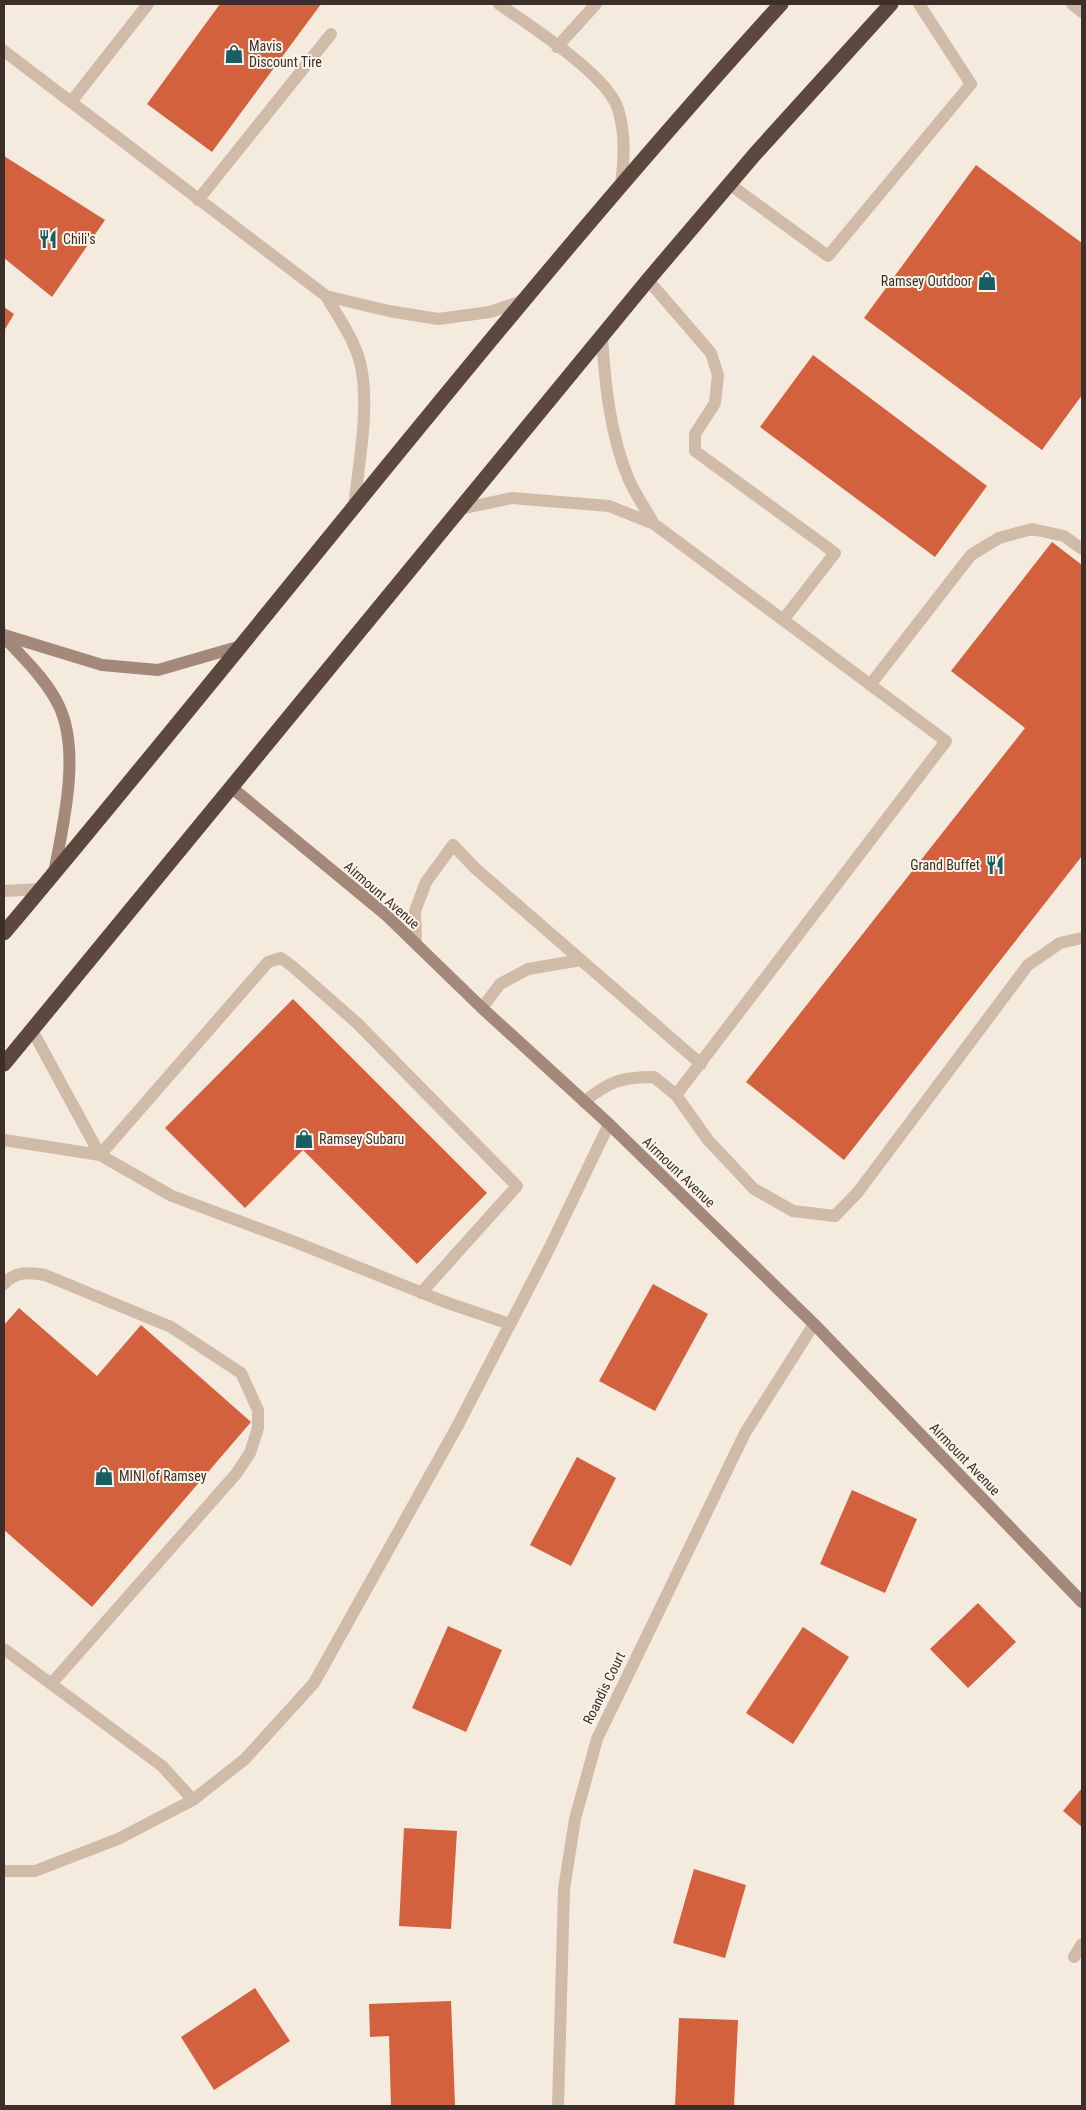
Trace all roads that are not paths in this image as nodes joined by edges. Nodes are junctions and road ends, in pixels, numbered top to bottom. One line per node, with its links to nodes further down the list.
1 (148, 4): 12 (street)
2 (499, 4): 10 (street)
3 (596, 4): 10 (street)
4 (781, 4): 14 (highway)
5 (891, 4): 13 (highway)
6 (919, 4): 13 (street)
7 (1072, 4): 8 (street)
8 (1082, 12)
9 (332, 34): 15 (street)
10 (557, 47): 14 (street)
11 (4, 51): 12 (street)
12 (71, 102): 15 (street)
13 (729, 184): 16 (highway)
14 (621, 185): 18 (highway)
15 (198, 200): 17 (street)
16 (648, 280): 19 (highway); 24 (street)
17 (326, 296): 18 (street); 20 (street)
18 (525, 300): 20 (highway)
19 (602, 336): 21 (highway); 22 (street)
20 (354, 509): 26 (highway)
21 (460, 509): 22 (street); 28 (highway)
22 (654, 524): 24 (street)
23 (1082, 549): 27 (street)
24 (783, 620): 27 (street)
25 (4, 636): 26 (street); 29 (street)
26 (241, 646): 29 (highway)
27 (870, 685): 39 (street)
28 (231, 786): 34 (street, Airmount Avenue); 37 (highway)
29 (54, 873): 30 (highway)
30 (41, 889): 31 (street); 32 (highway)
31 (4, 891)
32 (4, 933)
33 (1082, 938): 40 (street)
34 (416, 944): 35 (street); 36 (street, Airmount Avenue)
35 (581, 960): 36 (street); 39 (street)
36 (482, 1008): 41 (street, Airmount Avenue)
37 (32, 1030): 38 (highway); 44 (street)
38 (4, 1064)
39 (701, 1064): 40 (street)
40 (676, 1095): 41 (street)
41 (584, 1102): 42 (street, Airmount Avenue)
42 (608, 1124): 47 (street); 48 (street, Airmount Avenue)
43 (4, 1140): 44 (street)
44 (100, 1155): 46 (street); 46 (street)
45 (5, 1279): 51 (street)
46 (422, 1293): 47 (street)
47 (510, 1324): 52 (street)
48 (814, 1324): 49 (street, Airmount Avenue); 56 (street, Roandis Court)
49 (1082, 1602)
50 (4, 1649): 51 (street)
51 (51, 1684): 52 (street)
52 (192, 1800): 53 (street)
53 (4, 1870)
54 (1082, 1944): 55 (street)
55 (1074, 1957)
56 (558, 2106)

